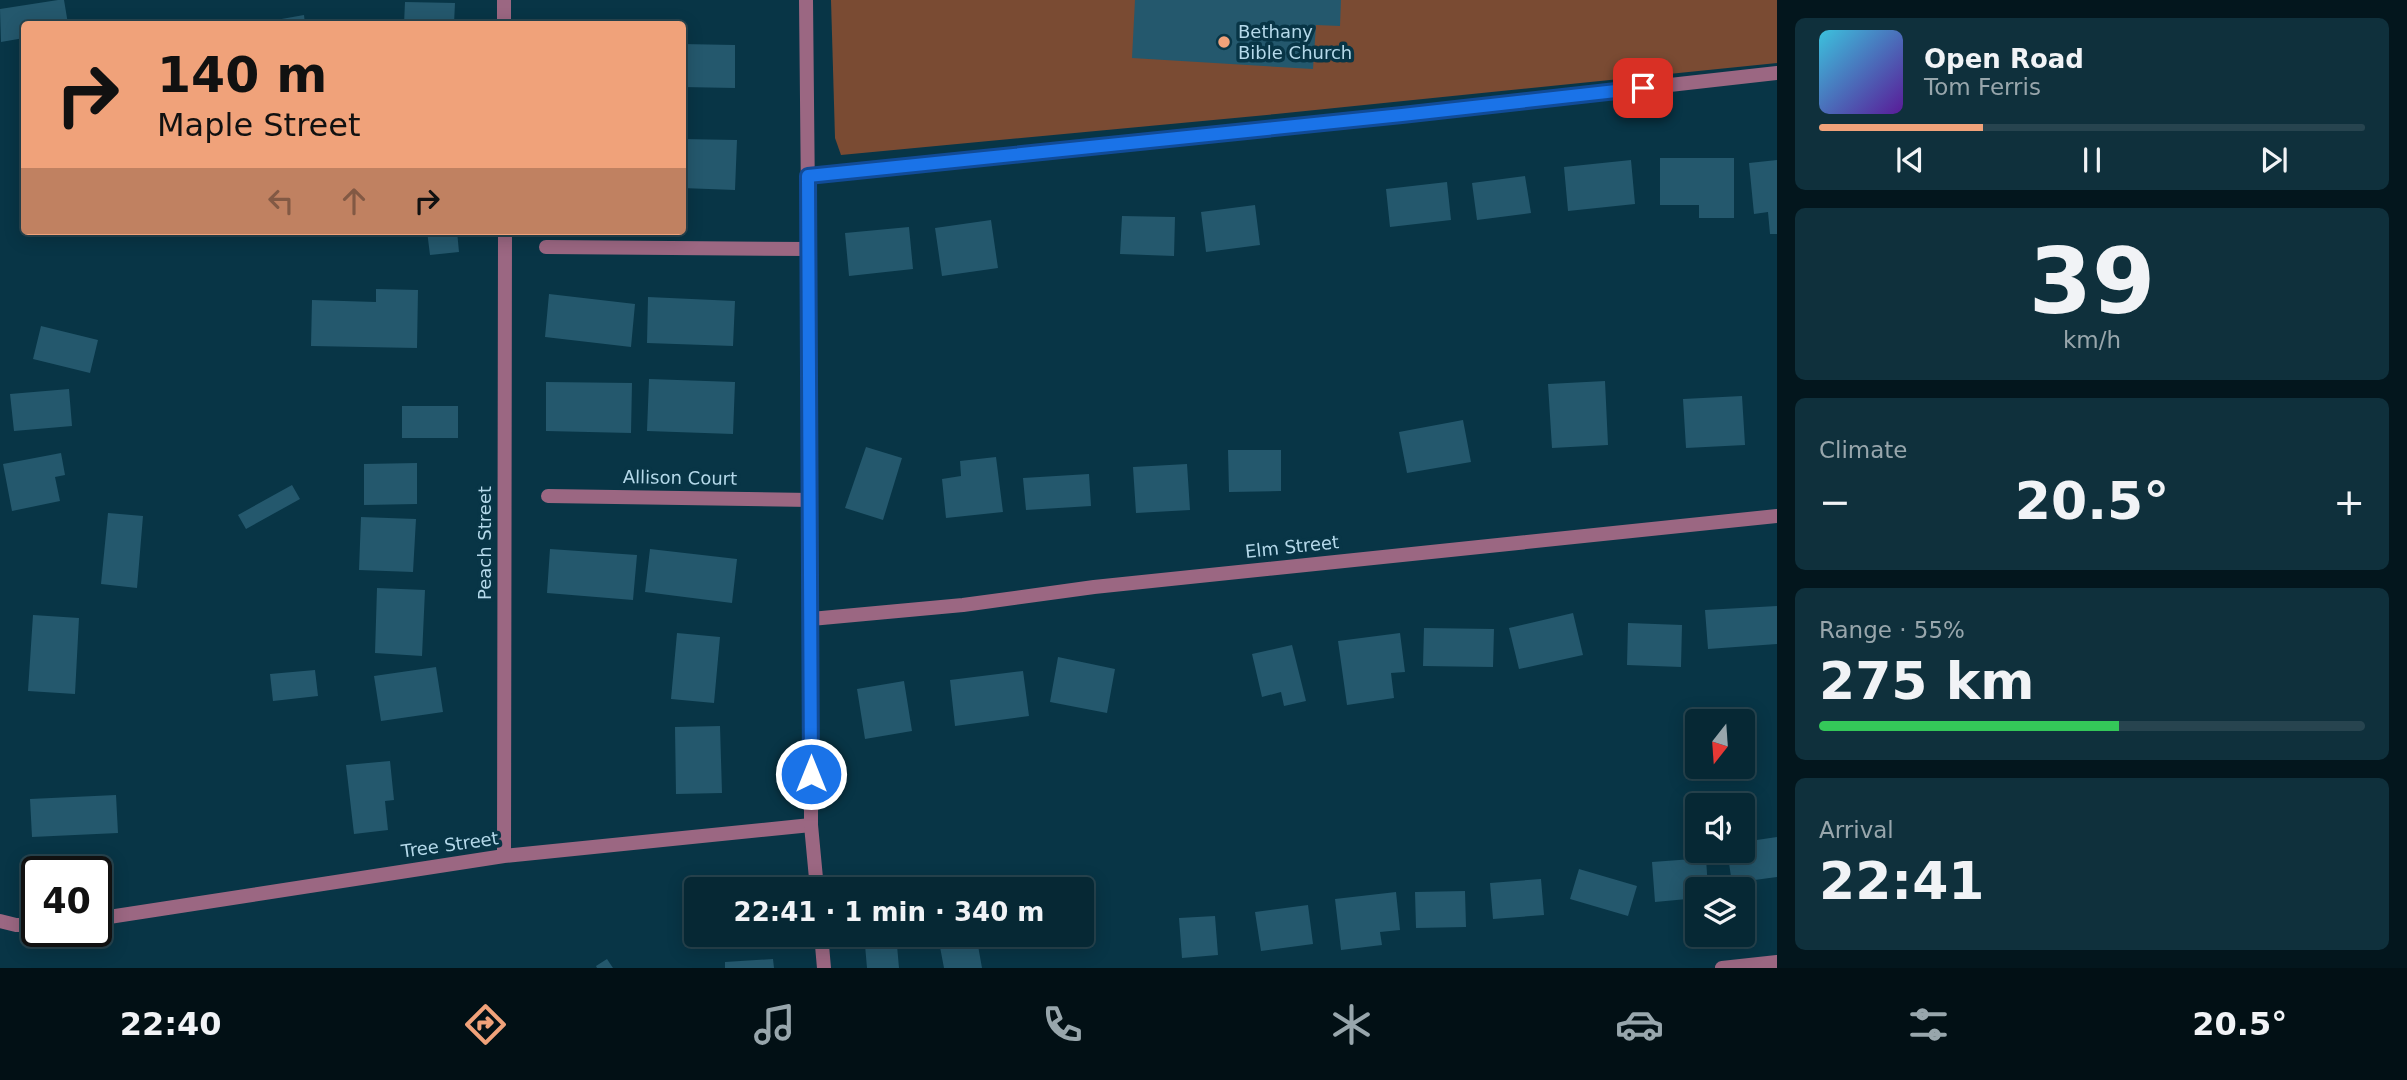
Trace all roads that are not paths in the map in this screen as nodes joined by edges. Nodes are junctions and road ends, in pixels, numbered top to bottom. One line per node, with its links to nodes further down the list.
1 (505, 0): 3 (street)
2 (806, 0): 5 (street)
3 (505, 21)
4 (1777, 72): 5 (street)
5 (808, 176): 8 (street)
6 (505, 235): 14 (street, Peach Street)
7 (546, 247): 8 (street)
8 (808, 249): 10 (street)
9 (548, 496): 10 (street, Allison Court)
10 (811, 500): 12 (street)
11 (1777, 516): 12 (street, Elm Street)
12 (811, 619): 13 (street)
13 (811, 825): 14 (street, Tree Street); 15 (street)
14 (504, 856): 16 (street, Tree Street)
15 (816, 877)
16 (112, 917)
17 (0, 921): 18 (street)
18 (21, 925)
19 (822, 947): 21 (street)
20 (1777, 962): 22 (street)
21 (824, 968)
22 (1722, 968)

